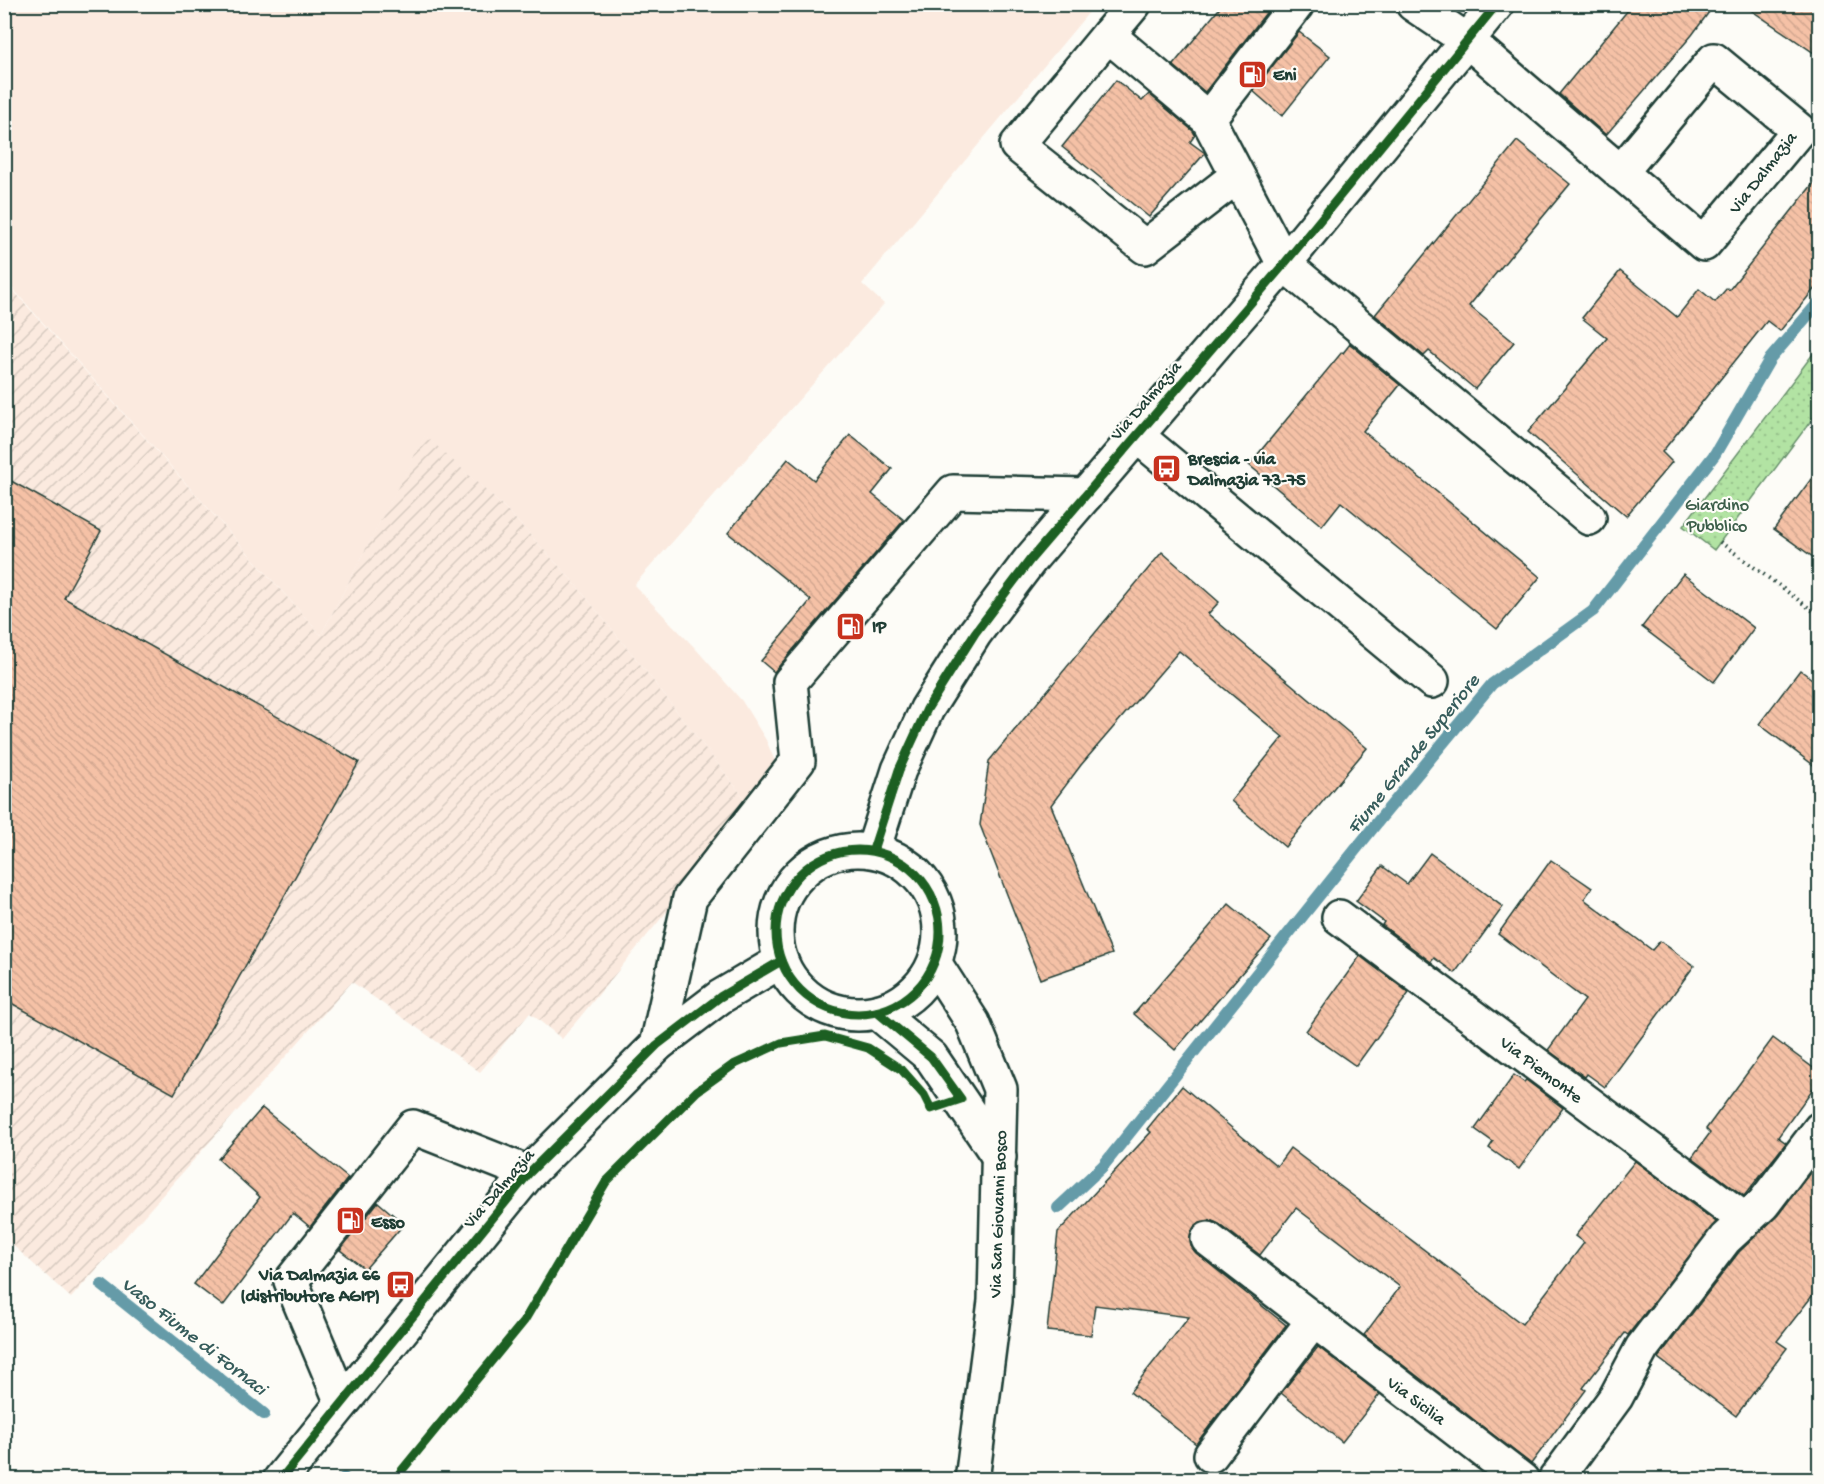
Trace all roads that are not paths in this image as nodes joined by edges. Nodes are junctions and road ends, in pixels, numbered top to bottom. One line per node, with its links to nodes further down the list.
1 (1134, 4): 5 (street)
2 (1297, 4): 7 (street)
3 (1413, 4): 6 (street)
4 (1497, 4): 6 (street, Via Dalmazia)
5 (1108, 35): 7 (street); 9 (street)
6 (1468, 41): 8 (street, Via Dalmazia); 10 (street, Via Dalmazia)
7 (1208, 119): 9 (street)
8 (1620, 173): 8 (street, Via Dalmazia)
9 (1237, 176): 10 (street)
10 (1284, 264): 11 (street, Via Dalmazia); 13 (street)
11 (1136, 435): 12 (street, Via Dalmazia); 14 (street, Via Dalmazia)
12 (1086, 495): 15 (street, Via Dalmazia); 20 (street)
13 (1589, 518)
14 (1432, 681)
15 (873, 850): 17 (street); 18 (street)
16 (1339, 916): 24 (street, Via Piemonte)
17 (781, 961): 19 (street); 20 (street, Via Dalmazia)
18 (935, 964): 19 (street); 22 (street, Via San Giovanni Bosco)
19 (877, 1012): 22 (street)
20 (657, 1045): 23 (street, Via Dalmazia)
21 (1820, 1129): 24 (street)
22 (999, 1157): 30 (street, Via San Giovanni Bosco)
23 (529, 1173): 27 (street, Via Dalmazia); 27 (street)
24 (1745, 1220): 32 (street)
25 (1208, 1239): 26 (street, Via Sicilia)
26 (1313, 1321): 28 (street); 31 (street, Via Sicilia)
27 (342, 1403): 29 (street, Via Dalmazia)
28 (1211, 1455)
29 (280, 1479)
30 (972, 1479)
31 (1522, 1479)
32 (1555, 1479)

